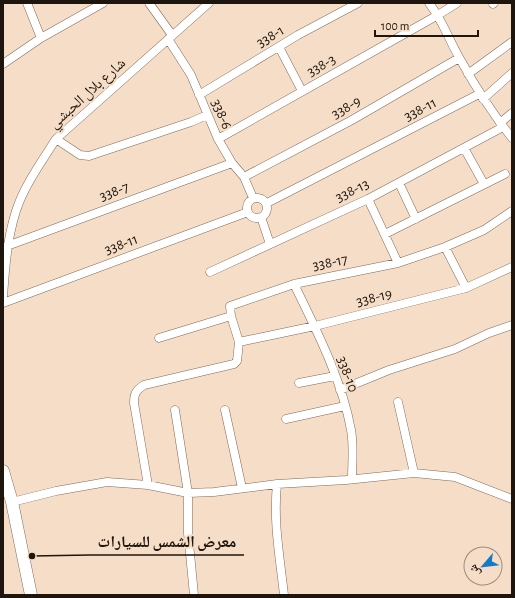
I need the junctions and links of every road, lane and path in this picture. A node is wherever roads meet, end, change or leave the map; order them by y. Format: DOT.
graph roads {
  1 [pos="27,3"];
  2 [pos="103,3"];
  3 [pos="209,3"];
  4 [pos="358,3"];
  5 [pos="429,3"];
  6 [pos="457,3"];
  7 [pos="151,4"];
  8 [pos="438,15"];
  9 [pos="170,37"];
  10 [pos="41,38"];
  11 [pos="512,42"];
  12 [pos="279,46"];
  13 [pos="459,58"];
  14 [pos="3,64"];
  15 [pos="512,73"];
  16 [pos="468,74"];
  17 [pos="302,91"];
  18 [pos="199,95"];
  19 [pos="481,96"];
  20 [pos="512,113"];
  21 [pos="207,115"];
  22 [pos="501,125"];
  23 [pos="56,138"];
  24 [pos="218,138"];
  25 [pos="512,138"];
  26 [pos="464,148"];
  27 [pos="232,163"];
  28 [pos="504,174"];
  29 [pos="244,177"];
  30 [pos="399,183"];
  31 [pos="484,184"];
  32 [pos="253,198"];
  33 [pos="368,199"];
  34 [pos="267,203"];
  35 [pos="512,211"];
  36 [pos="248,212"];
  37 [pos="261,217"];
  38 [pos="416,218"];
  39 [pos="385,234"];
  40 [pos="270,244"];
  41 [pos="7,246"];
  42 [pos="445,247"];
  43 [pos="398,263"];
  44 [pos="512,267"];
  45 [pos="210,272"];
  46 [pos="294,284"];
  47 [pos="466,288"];
  48 [pos="3,297"];
  49 [pos="3,303"];
  50 [pos="231,316"];
  51 [pos="512,325"];
  52 [pos="315,326"];
  53 [pos="158,338"];
  54 [pos="239,342"];
  55 [pos="335,376"];
  56 [pos="299,383"];
  57 [pos="340,390"];
  58 [pos="398,402"];
  59 [pos="345,406"];
  60 [pos="175,410"];
  61 [pos="225,410"];
  62 [pos="286,419"];
  63 [pos="3,471"];
  64 [pos="414,473"];
  65 [pos="352,479"];
  66 [pos="277,484"];
  67 [pos="148,485"];
  68 [pos="242,488"];
  69 [pos="188,493"];
  70 [pos="510,496"];
  71 [pos="8,500"];
  72 [pos="31,595"];
  73 [pos="194,595"];
  74 [pos="284,595"];
  1 -- 10 [label="street"];
  2 -- 10 [label="street"];
  3 -- 9 [label="street, شارع بلال الحبشي"];
  4 -- 12 [label="street, 338-1"];
  5 -- 8 [label="street"];
  6 -- 8 [label="street, 338-3"];
  7 -- 9 [label="street, 338-6"];
  8 -- 13 [label="street"];
  8 -- 17 [label="street, 338-3"];
  9 -- 18 [label="street, 338-6"];
  9 -- 23 [label="street, شارع بلال الحبشي"];
  10 -- 14 [label="street"];
  11 -- 16 [label="street"];
  12 -- 17 [label="street"];
  12 -- 18 [label="street, 338-1"];
  13 -- 16 [label="street"];
  13 -- 29 [label="street, 338-9"];
  15 -- 19 [label="street, 338-11"];
  16 -- 19 [label="street"];
  17 -- 24 [label="street, 338-3"];
  18 -- 21 [label="street, 338-6"];
  19 -- 22 [label="street"];
  19 -- 34 [label="street, 338-11"];
  20 -- 22 [label="street, 338-13"];
  21 -- 23 [label="street"];
  21 -- 24 [label="street, 338-6"];
  22 -- 25 [label="street"];
  22 -- 26 [label="street, 338-13"];
  23 -- 41 [label="street, شارع بلال الحبشي"];
  24 -- 27 [label="street, 338-6"];
  26 -- 30 [label="street, 338-13"];
  26 -- 31 [label="street"];
  27 -- 29 [label="street, 338-6"];
  27 -- 41 [label="street, 338-7"];
  28 -- 31 [label="street"];
  29 -- 32 [label="street, 338-6"];
  30 -- 33 [label="street, 338-13"];
  30 -- 38 [label="street"];
  31 -- 38 [label="street"];
  32 -- 34 [label="street"];
  32 -- 36 [label="street"];
  33 -- 39 [label="street"];
  33 -- 40 [label="street, 338-13"];
  34 -- 37 [label="street"];
  35 -- 42 [label="street, 338-17"];
  36 -- 37 [label="street"];
  36 -- 49 [label="street, 338-11"];
  37 -- 40 [label="street"];
  38 -- 39 [label="street"];
  39 -- 43 [label="street"];
  40 -- 45 [label="street, 338-13"];
  41 -- 48 [label="street, شارع بلال الحبشي"];
  42 -- 43 [label="street, 338-17"];
  42 -- 47 [label="street"];
  43 -- 46 [label="street, 338-17"];
  44 -- 47 [label="street, 338-19"];
  46 -- 50 [label="street, 338-17"];
  46 -- 52 [label="street, 338-10"];
  47 -- 52 [label="street, 338-19"];
  50 -- 53 [label="street"];
  50 -- 54 [label="street"];
  51 -- 57 [label="street"];
  52 -- 54 [label="street, 338-19"];
  52 -- 55 [label="street, 338-10"];
  54 -- 67 [label="street"];
  55 -- 56 [label="street"];
  55 -- 57 [label="street, 338-10"];
  57 -- 59 [label="street, 338-10"];
  58 -- 64 [label="street"];
  59 -- 62 [label="street"];
  59 -- 65 [label="street, 338-10"];
  60 -- 69 [label="street"];
  61 -- 68 [label="street"];
  63 -- 71 [label="street"];
  64 -- 65 [label="street"];
  64 -- 70 [label="street"];
  65 -- 66 [label="street"];
  66 -- 68 [label="street"];
  66 -- 74 [label="street"];
  67 -- 69 [label="street"];
  67 -- 71 [label="street"];
  68 -- 69 [label="street"];
  69 -- 73 [label="street"];
  71 -- 72 [label="street"];
}
